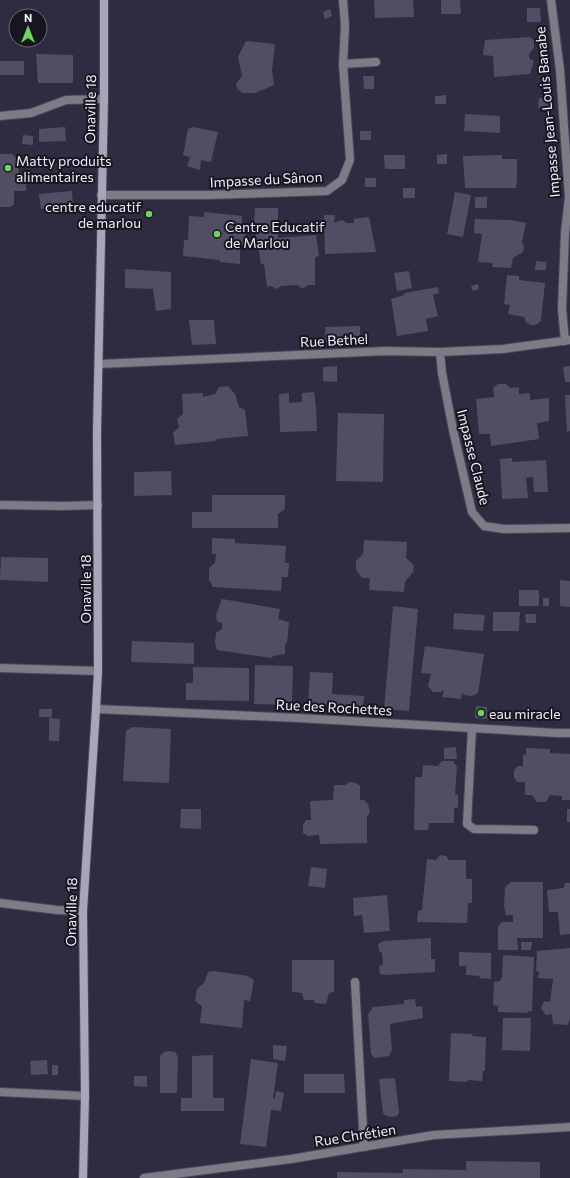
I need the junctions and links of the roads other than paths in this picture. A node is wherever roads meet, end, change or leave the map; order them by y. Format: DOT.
graph roads {
  1 [pos="104,0"];
  2 [pos="343,0"];
  3 [pos="551,0"];
  4 [pos="376,62"];
  5 [pos="343,64"];
  6 [pos="104,99"];
  7 [pos="0,116"];
  8 [pos="569,167"];
  9 [pos="101,195"];
  10 [pos="567,341"];
  11 [pos="440,352"];
  12 [pos="99,364"];
  13 [pos="0,505"];
  14 [pos="98,505"];
  15 [pos="570,528"];
  16 [pos="0,668"];
  17 [pos="98,671"];
  18 [pos="96,709"];
  19 [pos="472,728"];
  20 [pos="570,733"];
  21 [pos="534,830"];
  22 [pos="0,903"];
  23 [pos="83,911"];
  24 [pos="355,982"];
  25 [pos="0,1092"];
  26 [pos="85,1096"];
  27 [pos="570,1127"];
  28 [pos="364,1147"];
  29 [pos="83,1178"];
  30 [pos="144,1178"];
  1 -- 6 [label="street, Onaville 18"];
  2 -- 5 [label="street, Impasse du Sânon"];
  3 -- 8 [label="street, Impasse Jean-Louis Banabe"];
  4 -- 5 [label="street"];
  5 -- 9 [label="street, Impasse du Sânon"];
  6 -- 7 [label="street"];
  6 -- 9 [label="street, Onaville 18"];
  8 -- 10 [label="street, Impasse Jean-Louis Banabe"];
  9 -- 12 [label="street, Onaville 18"];
  10 -- 11 [label="street, Rue Bethel"];
  11 -- 12 [label="street, Rue Bethel"];
  11 -- 15 [label="street, Impasse Claude"];
  12 -- 14 [label="street, Onaville 18"];
  13 -- 14 [label="street"];
  14 -- 17 [label="street, Onaville 18"];
  16 -- 17 [label="street"];
  17 -- 18 [label="street, Onaville 18"];
  18 -- 19 [label="street, Rue des Rochettes"];
  18 -- 23 [label="street, Onaville 18"];
  19 -- 20 [label="street, Rue des Rochettes"];
  19 -- 21 [label="street"];
  22 -- 23 [label="street"];
  23 -- 26 [label="street, Onaville 18"];
  24 -- 28 [label="street"];
  25 -- 26 [label="street"];
  26 -- 29 [label="street, Onaville 18"];
  27 -- 28 [label="street, Rue Chrétien"];
  28 -- 30 [label="street, Rue Chrétien"];
}
